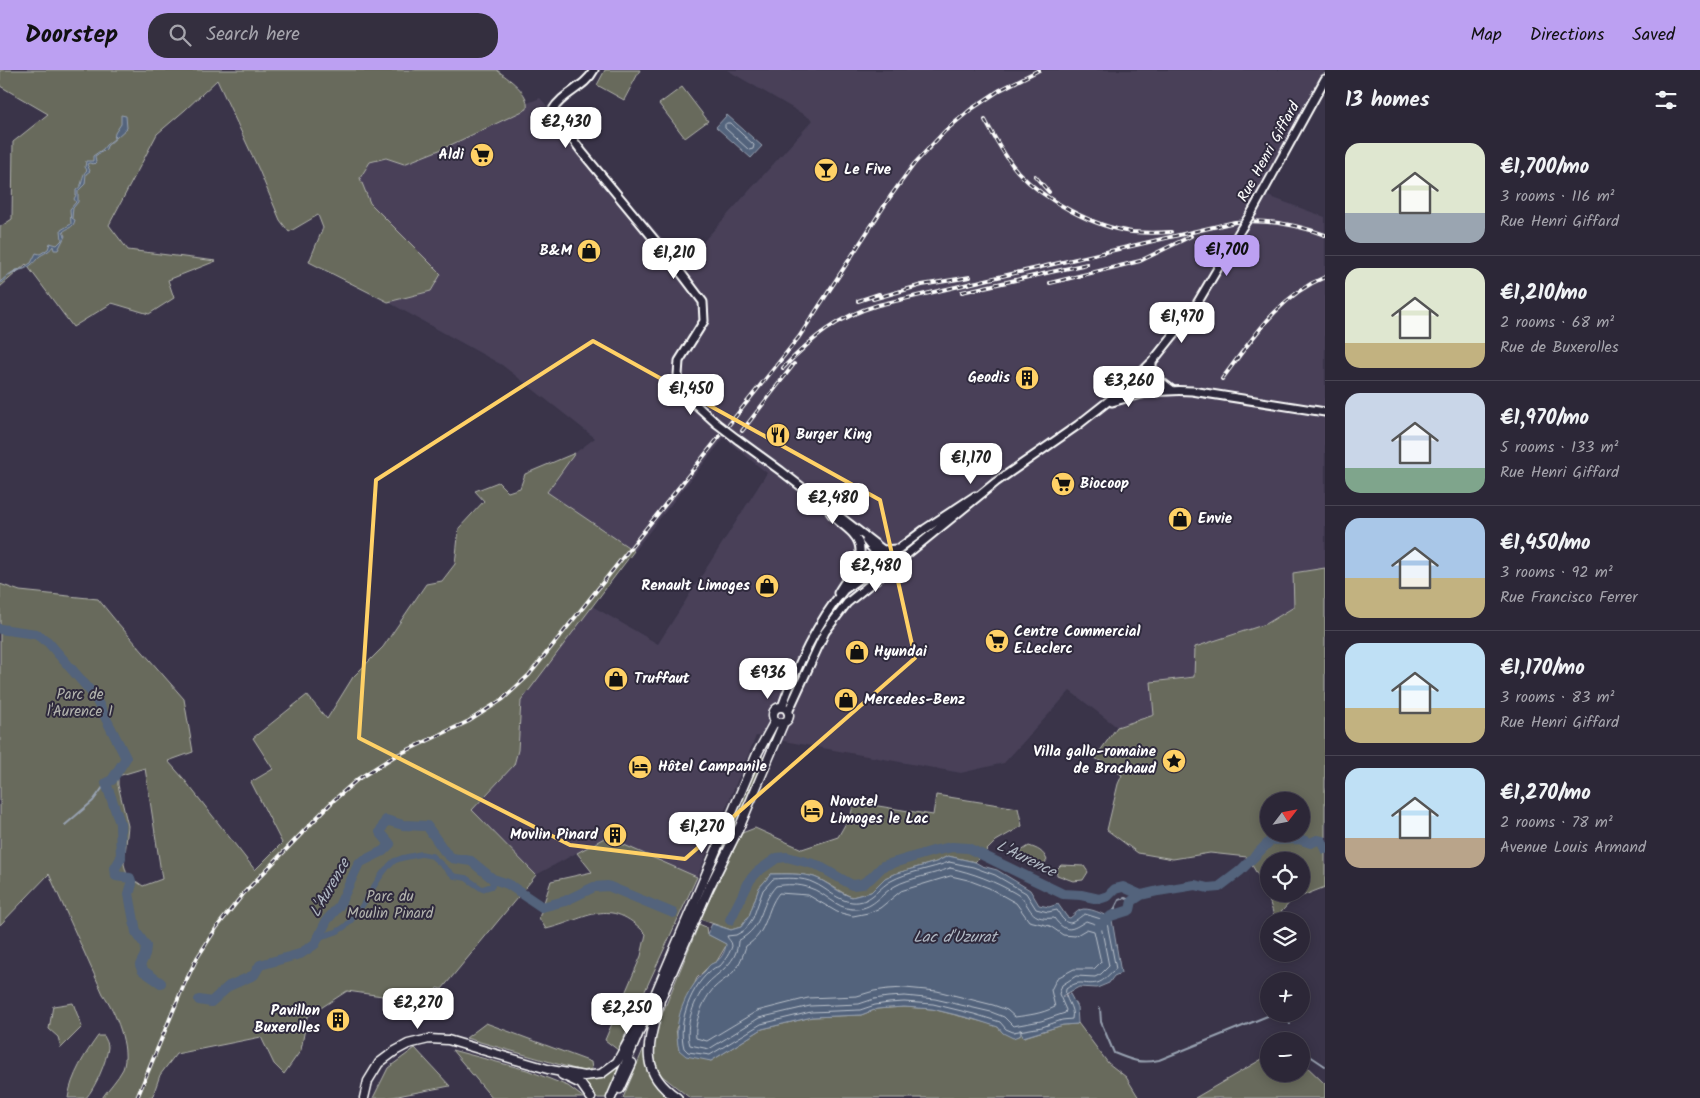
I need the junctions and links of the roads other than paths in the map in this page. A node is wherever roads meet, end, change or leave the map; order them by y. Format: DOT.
graph roads {
  1 [pos="594,70"];
  2 [pos="1325,79"];
  3 [pos="1151,364"];
  4 [pos="1152,375"];
  5 [pos="1172,390"];
  6 [pos="1146,392"];
  7 [pos="1105,405"];
  8 [pos="1325,412"];
  9 [pos="996,482"];
  10 [pos="820,500"];
  11 [pos="860,532"];
  12 [pos="905,543"];
  13 [pos="899,548"];
  14 [pos="883,560"];
  15 [pos="895,565"];
  16 [pos="834,601"];
  17 [pos="785,710"];
  18 [pos="779,722"];
  19 [pos="661,981"];
  20 [pos="659,1003"];
  21 [pos="551,1070"];
  22 [pos="364,1098"];
  23 [pos="592,1098"];
  24 [pos="611,1098"];
  25 [pos="616,1098"];
  26 [pos="677,1098"];
  1 -- 10 [label="street, bridge"];
  2 -- 3 [label="street, Rue Henri Giffard, bridge"];
  3 -- 4 [label="street"];
  3 -- 6 [label="street"];
  3 -- 7 [label="street, Rue Henri Giffard"];
  4 -- 5 [label="street"];
  4 -- 6 [label="street"];
  5 -- 6 [label="street"];
  5 -- 8 [label="street"];
  6 -- 7 [label="street"];
  7 -- 9 [label="street"];
  9 -- 12 [label="street"];
  9 -- 15 [label="street"];
  10 -- 11 [label="street"];
  10 -- 16 [label="street"];
  11 -- 13 [label="street"];
  11 -- 14 [label="street"];
  12 -- 13 [label="street"];
  12 -- 15 [label="street"];
  13 -- 14 [label="street"];
  14 -- 15 [label="street"];
  14 -- 16 [label="street"];
  15 -- 17 [label="street"];
  16 -- 17 [label="street"];
  17 -- 18 [label="main road"];
  17 -- 18 [label="main road"];
  18 -- 19 [label="main road"];
  18 -- 20 [label="main road"];
  19 -- 21 [label="main road"];
  19 -- 24 [label="main road"];
  20 -- 25 [label="main road"];
  20 -- 26 [label="main road"];
  21 -- 22 [label="main road"];
  21 -- 23 [label="main road"];
}
